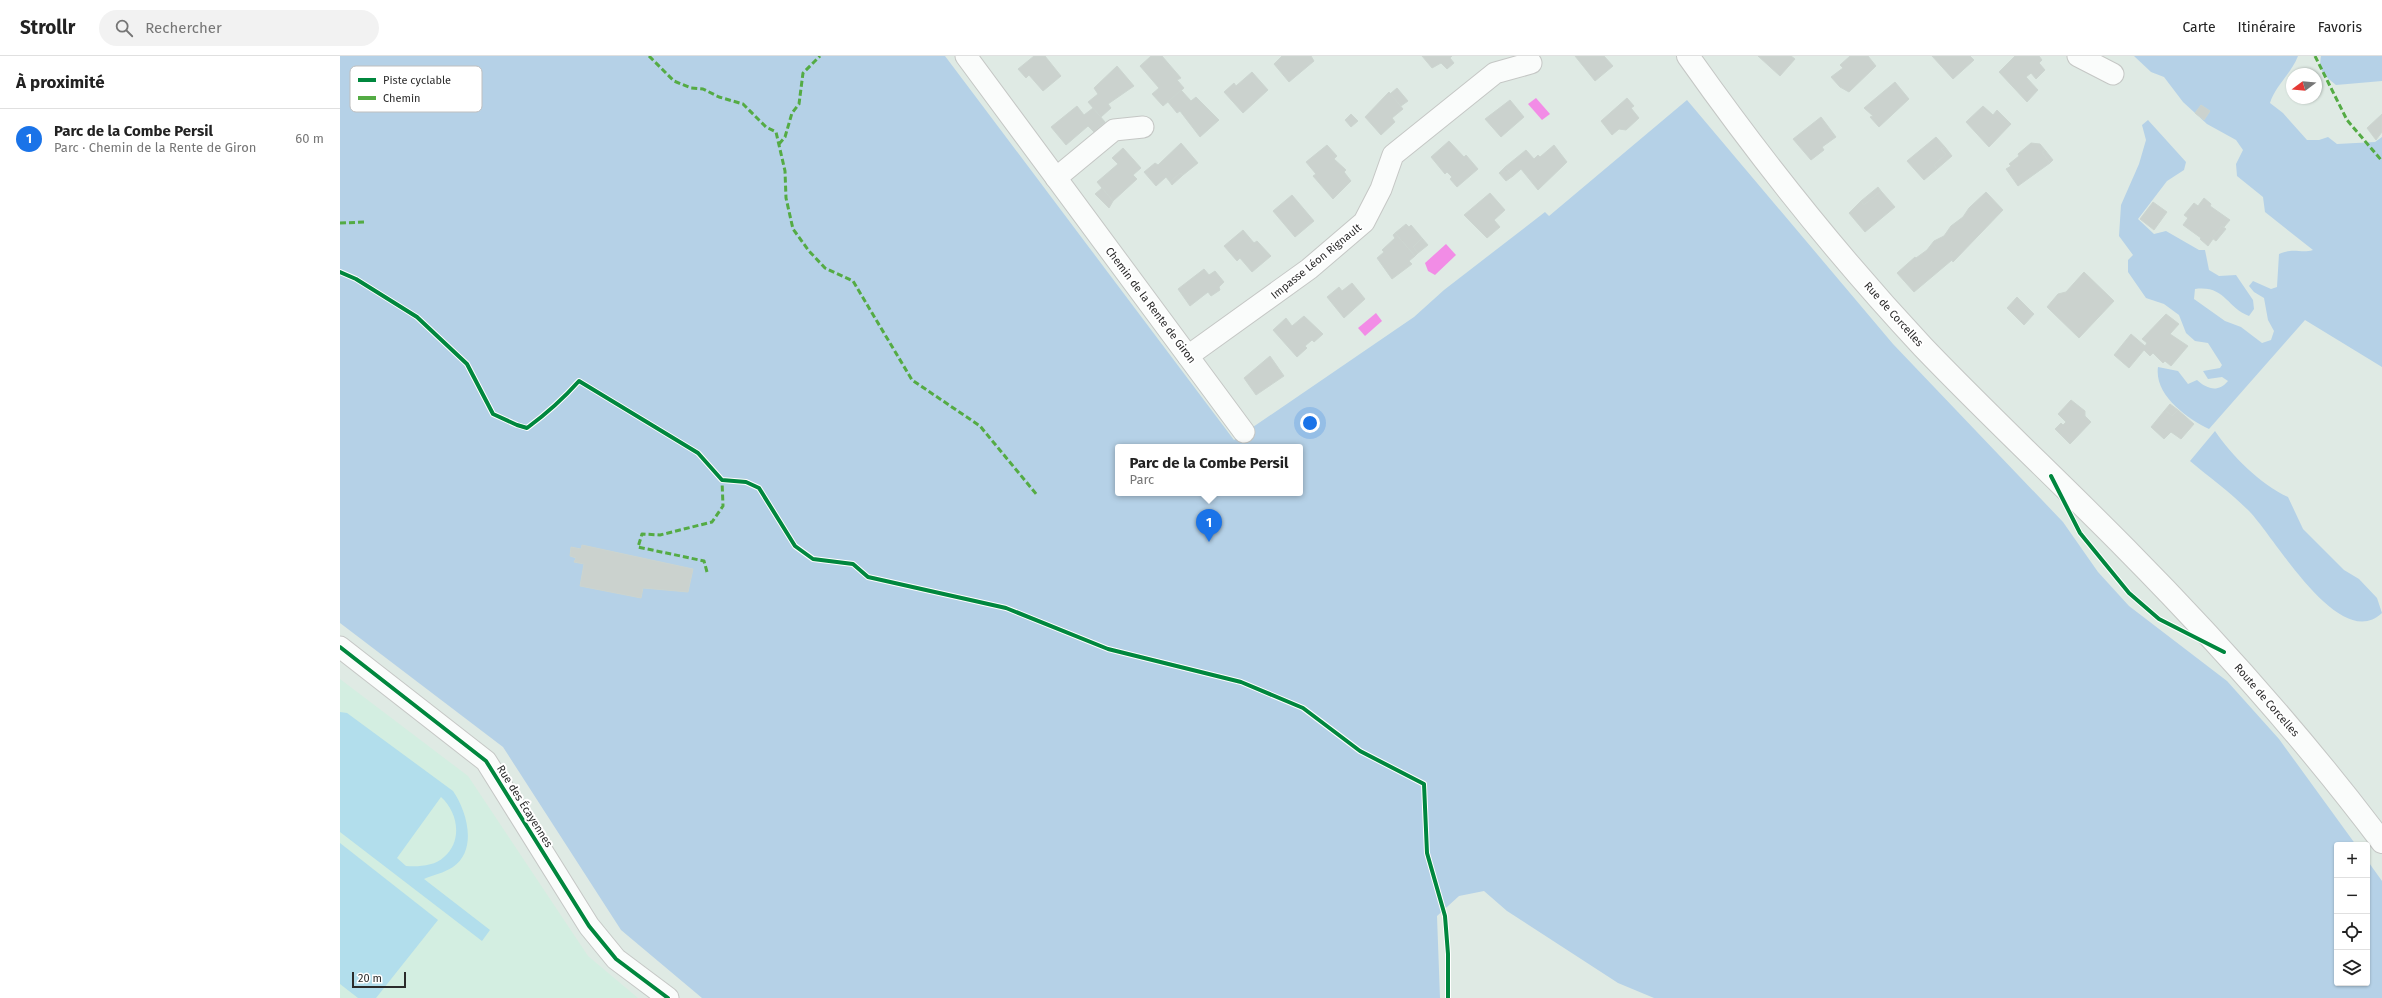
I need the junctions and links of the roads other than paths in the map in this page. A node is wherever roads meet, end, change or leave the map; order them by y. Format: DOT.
graph roads {
  1 [pos="966,56"];
  2 [pos="1688,56"];
  3 [pos="2078,56"];
  4 [pos="1531,63"];
  5 [pos="2113,74"];
  6 [pos="1143,127"];
  7 [pos="1056,178"];
  8 [pos="1188,356"];
  9 [pos="1244,432"];
  10 [pos="2126,549"];
  11 [pos="340,647"];
  12 [pos="2382,842"];
  13 [pos="668,998"];
  1 -- 7 [label="street, Chemin de la Rente de Giron"];
  2 -- 10 [label="main road, Rue de Corcelles"];
  3 -- 5 [label="street"];
  4 -- 8 [label="street, Impasse Léon Rignault"];
  6 -- 7 [label="street"];
  7 -- 8 [label="street, Chemin de la Rente de Giron"];
  8 -- 9 [label="street, Chemin de la Rente de Giron"];
  10 -- 12 [label="main road, Route de Corcelles"];
  11 -- 13 [label="street, Rue des Écayennes"];
}
